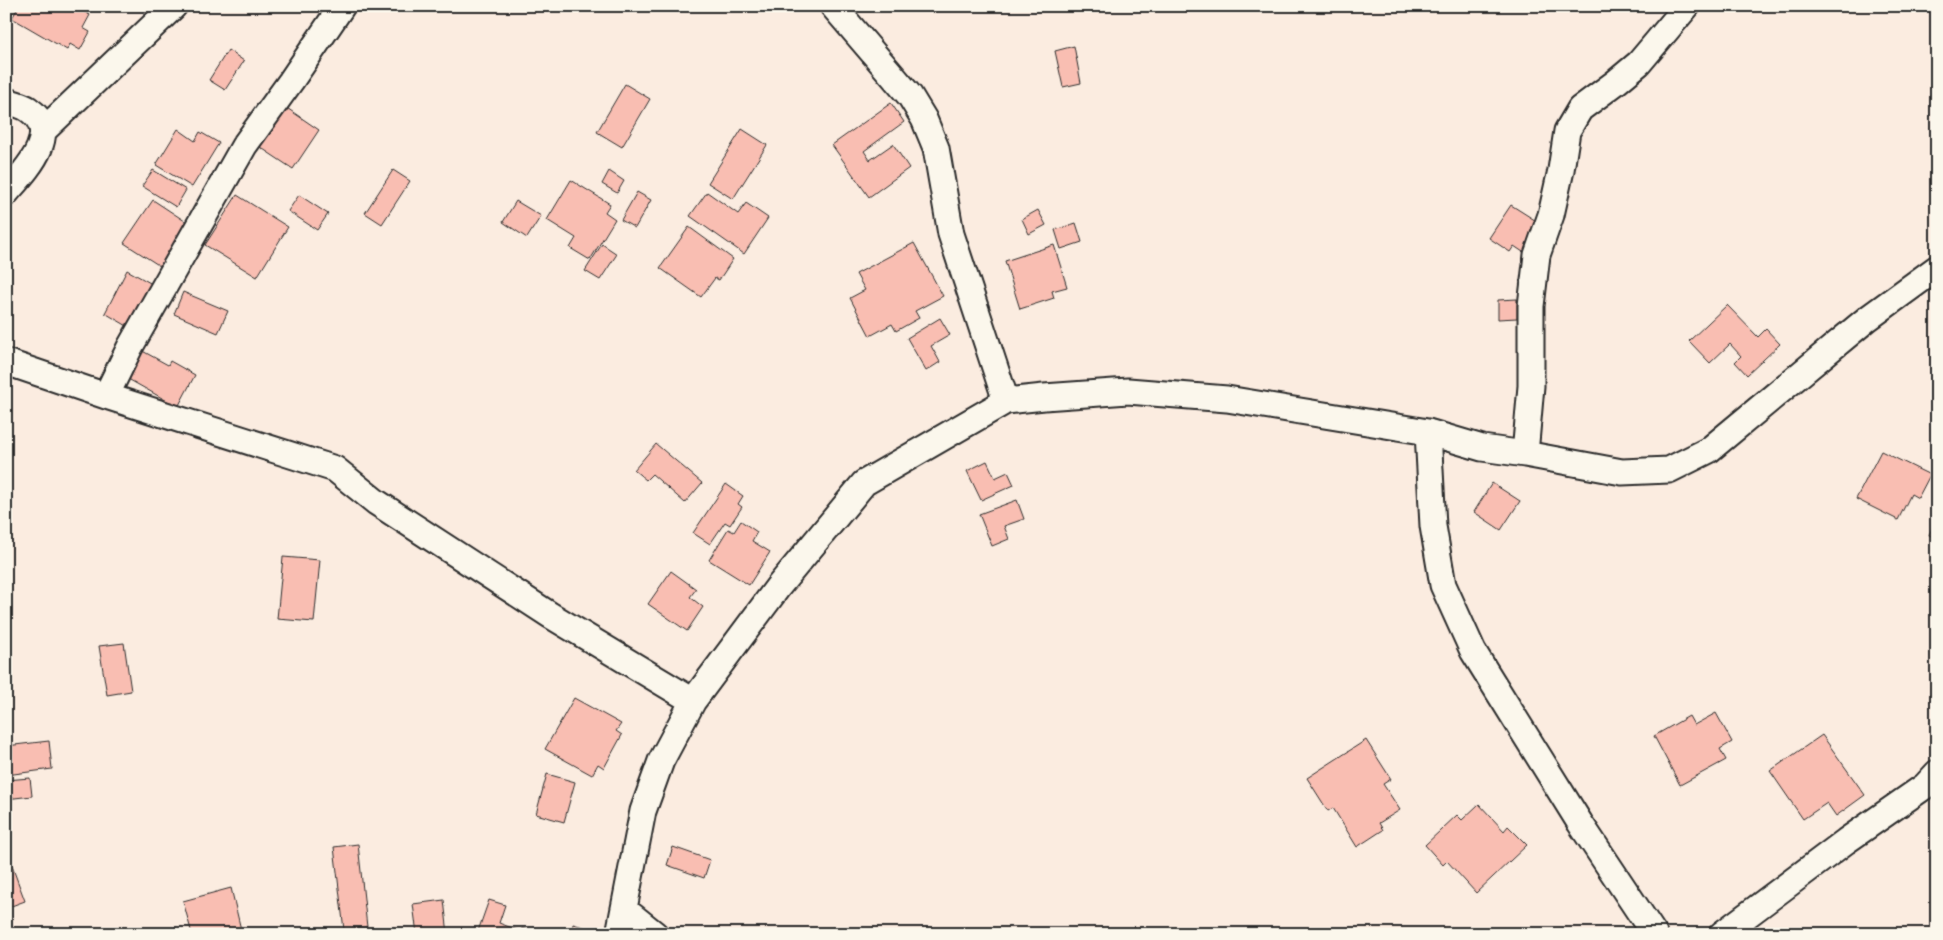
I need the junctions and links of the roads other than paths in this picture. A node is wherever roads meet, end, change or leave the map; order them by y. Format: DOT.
graph roads {
  1 [pos="174,6"];
  2 [pos="342,6"];
  3 [pos="833,6"];
  4 [pos="1687,6"];
  5 [pos="6,101"];
  6 [pos="43,131"];
  7 [pos="6,193"];
  8 [pos="1937,268"];
  9 [pos="6,362"];
  10 [pos="106,396"];
  11 [pos="1006,401"];
  12 [pos="1428,432"];
  13 [pos="1526,454"];
  14 [pos="693,701"];
  15 [pos="1937,773"];
  16 [pos="625,910"];
  17 [pos="619,934"];
  18 [pos="655,934"];
  19 [pos="1654,934"];
  20 [pos="1722,934"];
  1 -- 6 [label="street"];
  2 -- 10 [label="street"];
  3 -- 11 [label="street"];
  4 -- 13 [label="street"];
  5 -- 6 [label="street"];
  6 -- 7 [label="street"];
  8 -- 13 [label="street"];
  9 -- 10 [label="street"];
  10 -- 14 [label="street"];
  11 -- 12 [label="street"];
  11 -- 14 [label="street"];
  12 -- 13 [label="street"];
  12 -- 19 [label="street"];
  14 -- 16 [label="street"];
  15 -- 20 [label="street"];
  16 -- 17 [label="street"];
  16 -- 18 [label="street"];
}
